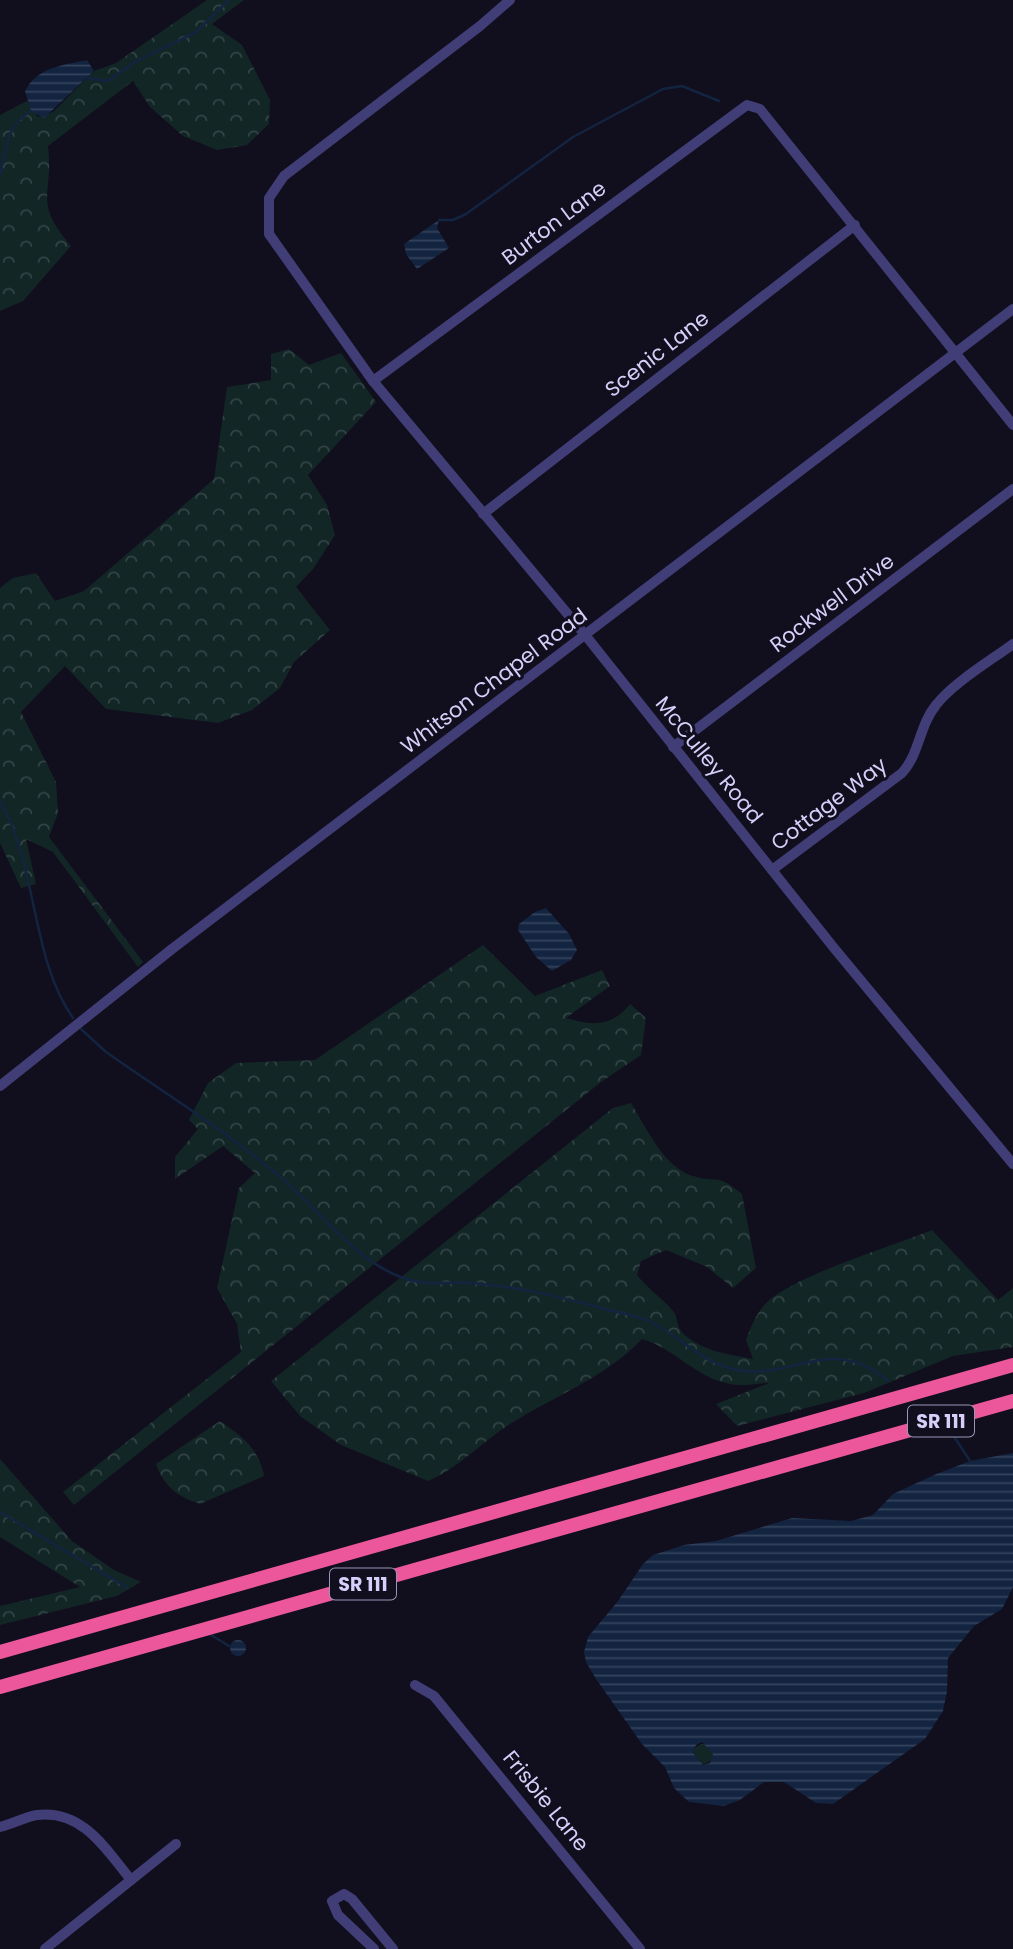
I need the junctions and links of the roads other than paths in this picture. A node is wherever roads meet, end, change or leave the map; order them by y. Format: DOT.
graph roads {
  1 [pos="510,0"];
  2 [pos="855,226"];
  3 [pos="1013,309"];
  4 [pos="957,352"];
  5 [pos="373,381"];
  6 [pos="1013,425"];
  7 [pos="1013,489"];
  8 [pos="482,514"];
  9 [pos="586,636"];
  10 [pos="1013,644"];
  11 [pos="673,747"];
  12 [pos="772,870"];
  13 [pos="0,1086"];
  14 [pos="1013,1164"];
  15 [pos="1013,1365"];
  16 [pos="1013,1401"];
  17 [pos="0,1652"];
  18 [pos="415,1685"];
  19 [pos="0,1687"];
  20 [pos="0,1827"];
  21 [pos="176,1844"];
  22 [pos="131,1880"];
  23 [pos="45,1949"];
  24 [pos="374,1949"];
  25 [pos="393,1949"];
  26 [pos="640,1949"];
  1 -- 5 [label="street, McCulley Road"];
  2 -- 4 [label="street"];
  2 -- 5 [label="street, Burton Lane"];
  2 -- 8 [label="street, Scenic Lane"];
  3 -- 4 [label="street, Whitson Chapel Road"];
  4 -- 6 [label="street"];
  4 -- 9 [label="street, Whitson Chapel Road"];
  5 -- 8 [label="street, McCulley Road"];
  7 -- 11 [label="street, Rockwell Drive"];
  8 -- 9 [label="street, McCulley Road"];
  9 -- 11 [label="street, McCulley Road"];
  9 -- 13 [label="street, Whitson Chapel Road"];
  10 -- 12 [label="street, Cottage Way"];
  11 -- 12 [label="street, McCulley Road"];
  12 -- 14 [label="street, McCulley Road"];
  15 -- 17 [label="highway, SR 111"];
  16 -- 19 [label="highway, SR 111"];
  18 -- 26 [label="street, Frisbie Lane"];
  20 -- 22 [label="street"];
  21 -- 22 [label="street"];
  22 -- 23 [label="street"];
  24 -- 25 [label="street"];
}
